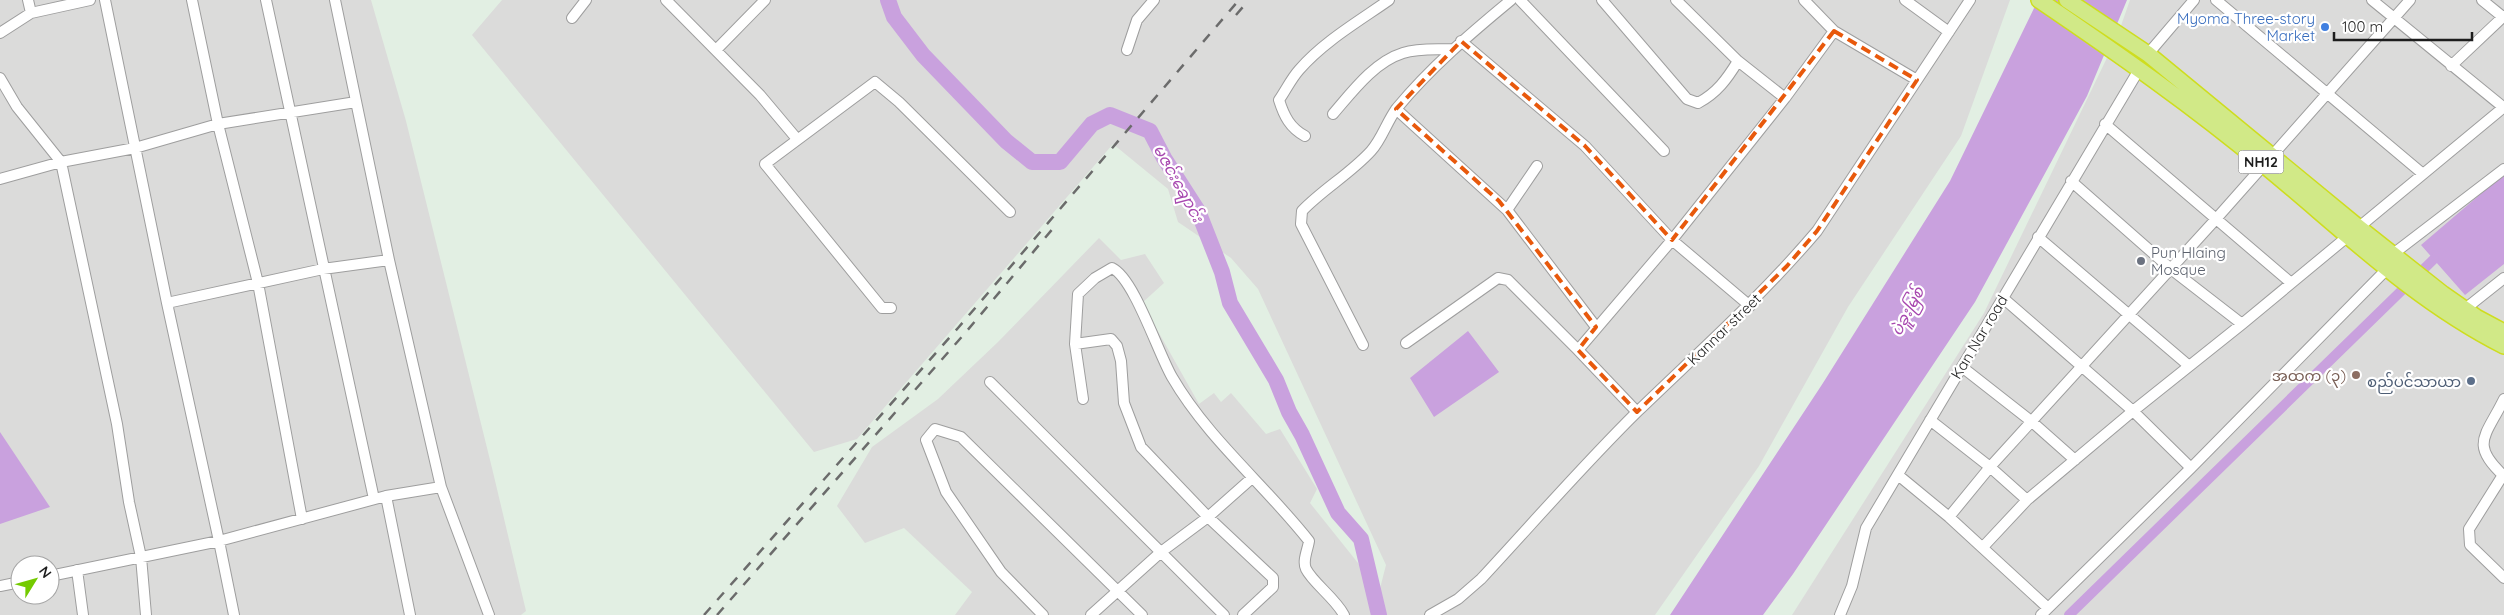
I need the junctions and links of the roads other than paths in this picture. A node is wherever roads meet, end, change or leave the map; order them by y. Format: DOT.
graph roads {
  1 [pos="28,0"];
  2 [pos="90,0"];
  3 [pos="105,0"];
  4 [pos="192,0"];
  5 [pos="266,0"];
  6 [pos="335,0"];
  7 [pos="586,0"];
  8 [pos="765,0"];
  9 [pos="1154,0"];
  10 [pos="1389,0"];
  11 [pos="1510,0"];
  12 [pos="1520,0"];
  13 [pos="1602,0"];
  14 [pos="1676,0"];
  15 [pos="1804,0"];
  16 [pos="1905,0"];
  17 [pos="1970,0"];
  18 [pos="2039,0"];
  19 [pos="2067,0"];
  20 [pos="2194,0"];
  21 [pos="2216,0"];
  22 [pos="2372,0"];
  23 [pos="2410,0"];
  24 [pos="2482,0"];
  25 [pos="671,2"];
  26 [pos="30,13"];
  27 [pos="2504,17"];
  28 [pos="572,18"];
  29 [pos="2394,19"];
  30 [pos="1834,30"];
  31 [pos="1949,32"];
  32 [pos="0,34"];
  33 [pos="1461,41"];
  34 [pos="1453,49"];
  35 [pos="716,50"];
  36 [pos="1126,50"];
  37 [pos="2144,52"];
  38 [pos="1738,61"];
  39 [pos="2135,65"];
  40 [pos="2451,66"];
  41 [pos="0,78"];
  42 [pos="1917,80"];
  43 [pos="2327,94"];
  44 [pos="1785,98"];
  45 [pos="356,102"];
  46 [pos="2504,107"];
  47 [pos="1396,109"];
  48 [pos="290,112"];
  49 [pos="1333,114"];
  50 [pos="218,124"];
  51 [pos="2105,124"];
  52 [pos="1305,136"];
  53 [pos="797,139"];
  54 [pos="135,148"];
  55 [pos="1664,151"];
  56 [pos="2268,161"];
  57 [pos="61,162"];
  58 [pos="1537,166"];
  59 [pos="2504,169"];
  60 [pos="2423,174"];
  61 [pos="0,179"];
  62 [pos="2071,181"];
  63 [pos="1507,210"];
  64 [pos="1010,212"];
  65 [pos="2216,219"];
  66 [pos="2352,231"];
  67 [pos="2038,237"];
  68 [pos="1672,240"];
  69 [pos="2395,256"];
  70 [pos="389,260"];
  71 [pos="2171,268"];
  72 [pos="323,269"];
  73 [pos="2387,269"];
  74 [pos="2504,278"];
  75 [pos="2290,282"];
  76 [pos="258,284"];
  77 [pos="2003,298"];
  78 [pos="167,304"];
  79 [pos="1750,306"];
  80 [pos="890,308"];
  81 [pos="2465,309"];
  82 [pos="2130,314"];
  83 [pos="2242,324"];
  84 [pos="1596,327"];
  85 [pos="2504,332"];
  86 [pos="1406,343"];
  87 [pos="1075,344"];
  88 [pos="1363,345"];
  89 [pos="2504,346"];
  90 [pos="1578,350"];
  91 [pos="2188,365"];
  92 [pos="1962,366"];
  93 [pos="2081,366"];
  94 [pos="990,382"];
  95 [pos="1083,398"];
  96 [pos="2504,399"];
  97 [pos="2133,411"];
  98 [pos="1637,412"];
  99 [pos="1930,420"];
  100 [pos="2031,422"];
  101 [pos="2075,460"];
  102 [pos="1990,467"];
  103 [pos="2191,468"];
  104 [pos="1898,475"];
  105 [pos="2503,476"];
  106 [pos="1252,478"];
  107 [pos="441,488"];
  108 [pos="386,496"];
  109 [pos="374,499"];
  110 [pos="2027,500"];
  111 [pos="1208,517"];
  112 [pos="1949,517"];
  113 [pos="302,519"];
  114 [pos="219,541"];
  115 [pos="1983,547"];
  116 [pos="1162,552"];
  117 [pos="141,557"];
  118 [pos="77,570"];
  119 [pos="60,574"];
  120 [pos="2504,578"];
  121 [pos="1119,591"];
  122 [pos="2044,611"];
  123 [pos="83,615"];
  124 [pos="146,615"];
  125 [pos="234,615"];
  126 [pos="410,615"];
  127 [pos="489,615"];
  128 [pos="1043,615"];
  129 [pos="1091,615"];
  130 [pos="1142,615"];
  131 [pos="1224,615"];
  132 [pos="1243,615"];
  133 [pos="1344,615"];
  134 [pos="1430,615"];
  135 [pos="1840,615"];
  1 -- 26 [label="street"];
  2 -- 26 [label="street"];
  3 -- 54 [label="street"];
  4 -- 50 [label="street"];
  5 -- 48 [label="street"];
  6 -- 45 [label="street"];
  7 -- 28 [label="street"];
  8 -- 35 [label="street"];
  9 -- 36 [label="street"];
  10 -- 52 [label="street"];
  11 -- 33 [label="street"];
  12 -- 55 [label="street"];
  13 -- 38 [label="street"];
  14 -- 38 [label="street"];
  15 -- 30 [label="street"];
  16 -- 31 [label="street"];
  17 -- 31 [label="street, Kannar street"];
  18 -- 39 [label="highway, NH12"];
  19 -- 37 [label="highway, NH12"];
  20 -- 37 [label="street"];
  21 -- 43 [label="street"];
  22 -- 29 [label="street"];
  23 -- 29 [label="street"];
  24 -- 27 [label="street"];
  25 -- 35 [label="street"];
  26 -- 32 [label="street"];
  27 -- 40 [label="street"];
  29 -- 40 [label="street"];
  29 -- 43 [label="street"];
  30 -- 42 [label="street"];
  30 -- 44 [label="street"];
  31 -- 42 [label="street, Kannar street"];
  33 -- 34 [label="street"];
  33 -- 68 [label="street"];
  34 -- 47 [label="street"];
  34 -- 49 [label="street"];
  35 -- 53 [label="street"];
  37 -- 56 [label="highway, NH12"];
  38 -- 44 [label="street"];
  39 -- 51 [label="street, Kan Nar road"];
  39 -- 56 [label="highway, NH12"];
  40 -- 46 [label="street"];
  41 -- 57 [label="street"];
  42 -- 79 [label="street, Kannar street"];
  43 -- 56 [label="street"];
  43 -- 60 [label="street"];
  44 -- 68 [label="street"];
  45 -- 48 [label="street"];
  45 -- 70 [label="street"];
  46 -- 60 [label="street"];
  47 -- 63 [label="street"];
  47 -- 88 [label="street"];
  48 -- 50 [label="street"];
  48 -- 72 [label="street"];
  50 -- 54 [label="street"];
  50 -- 76 [label="street"];
  51 -- 62 [label="street, Kan Nar road"];
  51 -- 65 [label="street"];
  53 -- 64 [label="street"];
  53 -- 80 [label="street"];
  54 -- 57 [label="street"];
  54 -- 78 [label="street"];
  56 -- 65 [label="street"];
  56 -- 66 [label="highway, NH12"];
  57 -- 61 [label="street"];
  57 -- 117 [label="street"];
  58 -- 63 [label="street"];
  59 -- 69 [label="street"];
  60 -- 66 [label="street"];
  62 -- 67 [label="street, Kan Nar road"];
  62 -- 71 [label="street"];
  63 -- 84 [label="street"];
  65 -- 71 [label="street"];
  65 -- 75 [label="street"];
  66 -- 69 [label="highway, NH12"];
  66 -- 73 [label="highway, NH12"];
  66 -- 75 [label="street"];
  67 -- 77 [label="street, Kan Nar road"];
  67 -- 82 [label="street"];
  68 -- 79 [label="street"];
  68 -- 84 [label="street"];
  69 -- 81 [label="highway, NH12"];
  70 -- 72 [label="street"];
  70 -- 107 [label="street"];
  71 -- 82 [label="street"];
  71 -- 83 [label="street"];
  72 -- 76 [label="street"];
  72 -- 109 [label="street"];
  73 -- 89 [label="highway, NH12"];
  73 -- 103 [label="street"];
  74 -- 81 [label="street"];
  75 -- 83 [label="street"];
  76 -- 78 [label="street"];
  76 -- 113 [label="street"];
  77 -- 92 [label="street, Kan Nar road"];
  77 -- 93 [label="street"];
  78 -- 114 [label="street"];
  79 -- 98 [label="street, Kannar street"];
  81 -- 85 [label="highway, NH12"];
  82 -- 91 [label="street"];
  82 -- 93 [label="street"];
  83 -- 91 [label="street"];
  84 -- 90 [label="street"];
  86 -- 90 [label="street"];
  87 -- 95 [label="street"];
  87 -- 106 [label="street"];
  87 -- 111 [label="street"];
  90 -- 98 [label="street"];
  91 -- 97 [label="street"];
  92 -- 99 [label="street, Kan Nar road"];
  92 -- 100 [label="street"];
  93 -- 97 [label="street"];
  93 -- 100 [label="street"];
  94 -- 116 [label="street"];
  96 -- 105 [label="street"];
  97 -- 101 [label="street"];
  97 -- 103 [label="street"];
  98 -- 134 [label="street, Kannar street"];
  99 -- 102 [label="street"];
  99 -- 104 [label="street, Kan Nar road"];
  100 -- 101 [label="street"];
  100 -- 102 [label="street"];
  101 -- 110 [label="street"];
  102 -- 110 [label="street"];
  102 -- 112 [label="street"];
  103 -- 122 [label="street"];
  104 -- 112 [label="street"];
  104 -- 135 [label="street, Kan Nar road"];
  105 -- 120 [label="street"];
  106 -- 111 [label="street"];
  106 -- 133 [label="street"];
  107 -- 108 [label="street"];
  107 -- 127 [label="street"];
  108 -- 109 [label="street"];
  108 -- 126 [label="street"];
  109 -- 113 [label="street"];
  110 -- 115 [label="street"];
  111 -- 116 [label="street"];
  111 -- 132 [label="street"];
  112 -- 115 [label="street"];
  113 -- 114 [label="street"];
  114 -- 117 [label="street"];
  114 -- 125 [label="street"];
  115 -- 122 [label="street"];
  116 -- 121 [label="street"];
  116 -- 131 [label="street"];
  117 -- 118 [label="street"];
  117 -- 124 [label="street"];
  118 -- 119 [label="street"];
  118 -- 123 [label="street"];
  121 -- 128 [label="street"];
  121 -- 129 [label="street"];
  121 -- 130 [label="street"];
}
